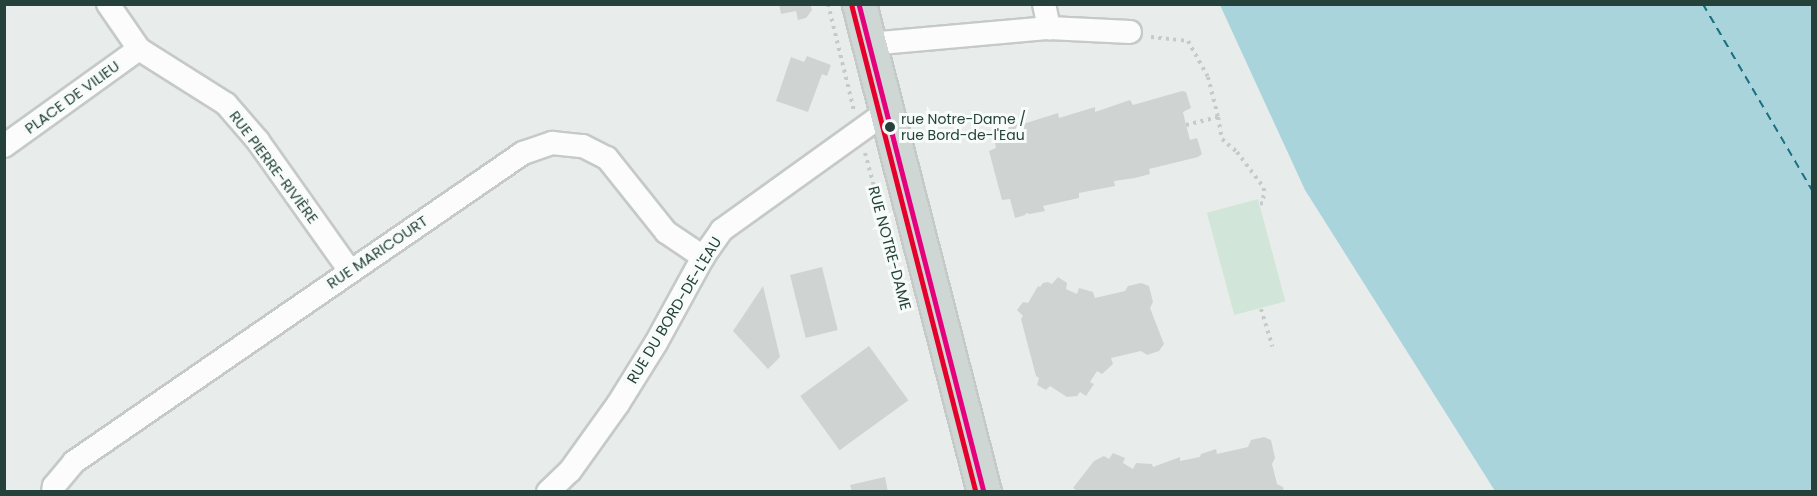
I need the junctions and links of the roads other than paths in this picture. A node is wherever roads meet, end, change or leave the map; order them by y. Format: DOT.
graph roads {
  1 [pos="108,4"];
  2 [pos="859,4"];
  3 [pos="1044,4"];
  4 [pos="1049,28"];
  5 [pos="1130,32"];
  6 [pos="869,44"];
  7 [pos="140,49"];
  8 [pos="886,112"];
  9 [pos="4,146"];
  10 [pos="703,257"];
  11 [pos="350,271"];
  12 [pos="53,492"];
  13 [pos="548,492"];
  14 [pos="984,492"];
  1 -- 7 [label="street, RUE PIERRE-RIVIÈRE"];
  2 -- 6 [label="main road, RUE NOTRE-DAME"];
  3 -- 4 [label="street"];
  4 -- 5 [label="street"];
  4 -- 6 [label="street"];
  6 -- 8 [label="main road, RUE NOTRE-DAME"];
  7 -- 9 [label="street, PLACE DE VILIEU"];
  7 -- 11 [label="street, RUE PIERRE-RIVIÈRE"];
  8 -- 10 [label="street, RUE DU BORD-DE-L'EAU"];
  8 -- 14 [label="main road, RUE NOTRE-DAME"];
  10 -- 11 [label="street, RUE MARICOURT"];
  10 -- 13 [label="street, RUE DU BORD-DE-L'EAU"];
  11 -- 12 [label="street, RUE MARICOURT"];
}
